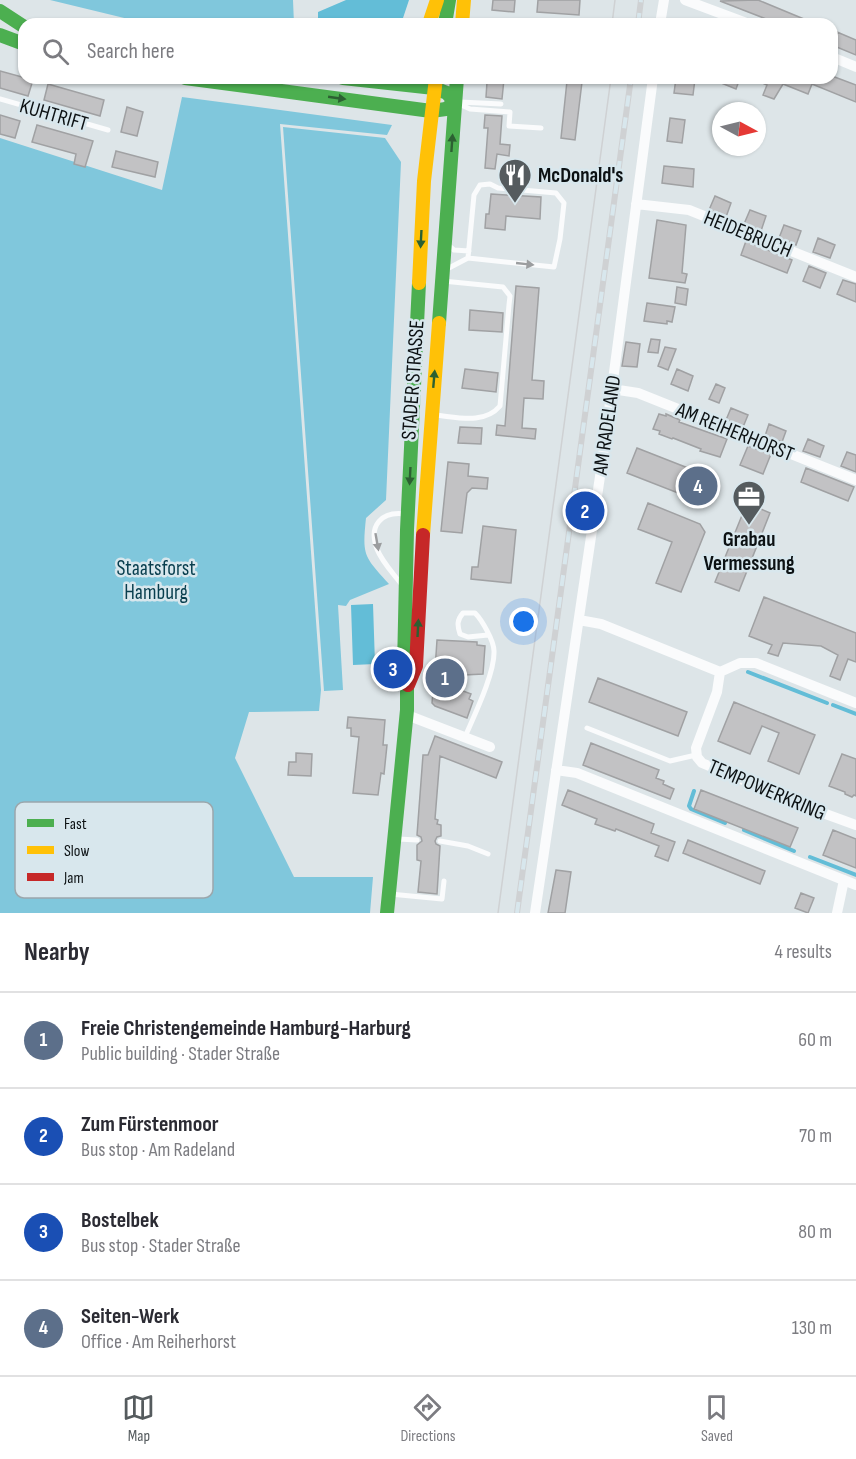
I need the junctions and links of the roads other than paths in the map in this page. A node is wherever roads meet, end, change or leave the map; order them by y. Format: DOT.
graph roads {
  1 [pos="437,0"];
  2 [pos="449,0"];
  3 [pos="464,0"];
  4 [pos="664,0"];
  5 [pos="685,0"];
  6 [pos="0,11"];
  7 [pos="0,17"];
  8 [pos="431,18"];
  9 [pos="446,18"];
  10 [pos="462,18"];
  11 [pos="661,18"];
  12 [pos="733,18"];
  13 [pos="18,22"];
  14 [pos="18,24"];
  15 [pos="0,35"];
  16 [pos="18,42"];
  17 [pos="838,60"];
  18 [pos="856,67"];
  19 [pos="230,84"];
  20 [pos="435,84"];
  21 [pos="436,84"];
  22 [pos="456,84"];
  23 [pos="652,84"];
  24 [pos="0,99"];
  25 [pos="455,102"];
  26 [pos="501,104"];
  27 [pos="431,111"];
  28 [pos="541,128"];
  29 [pos="108,130"];
  30 [pos="636,204"];
  31 [pos="445,241"];
  32 [pos="468,255"];
  33 [pos="442,277"];
  34 [pos="856,277"];
  35 [pos="612,389"];
  36 [pos="431,414"];
  37 [pos="856,480"];
  38 [pos="408,514"];
  39 [pos="424,516"];
  40 [pos="404,588"];
  41 [pos="579,620"];
  42 [pos="488,635"];
  43 [pos="720,672"];
  44 [pos="408,685"];
  45 [pos="856,703"];
  46 [pos="407,715"];
  47 [pos="587,728"];
  48 [pos="465,737"];
  49 [pos="490,747"];
  50 [pos="696,755"];
  51 [pos="556,770"];
  52 [pos="856,825"];
  53 [pos="396,839"];
  54 [pos="417,840"];
  55 [pos="440,841"];
  56 [pos="488,854"];
  57 [pos="844,880"];
  58 [pos="444,881"];
  59 [pos="856,885"];
  60 [pos="388,894"];
  61 [pos="387,913"];
  62 [pos="535,913"];
  63 [pos="837,913"];
  1 -- 8 [label="main road"];
  2 -- 9 [label="main road"];
  3 -- 10 [label="main road"];
  4 -- 11 [label="street"];
  5 -- 12 [label="street"];
  6 -- 13 [label="main road"];
  7 -- 14 [label="main road"];
  15 -- 16 [label="main road"];
  17 -- 18 [label="street"];
  19 -- 27 [label="main road, one-way"];
  20 -- 27 [label="main road, STADER STRASSE"];
  21 -- 25 [label="main road"];
  22 -- 25 [label="main road, STADER STRASSE"];
  23 -- 30 [label="street, AM RADELAND"];
  24 -- 29 [label="lane, KUHTRIFT"];
  25 -- 26 [label="lane"];
  25 -- 27 [label="main road"];
  25 -- 28 [label="lane"];
  31 -- 25 [label="main road, STADER STRASSE, one-way"];
  27 -- 38 [label="main road, STADER STRASSE, one-way"];
  30 -- 34 [label="street, HEIDEBRUCH"];
  30 -- 35 [label="street, AM RADELAND"];
  31 -- 32 [label="lane"];
  31 -- 33 [label="main road, STADER STRASSE"];
  32 -- 32 [label="lane, one-way"];
  32 -- 33 [label="lane"];
  36 -- 33 [label="main road, STADER STRASSE, one-way"];
  33 -- 36 [label="lane"];
  35 -- 37 [label="street, AM REIHERHORST"];
  35 -- 41 [label="street, AM RADELAND"];
  36 -- 39 [label="main road, STADER STRASSE"];
  38 -- 39 [label="lane"];
  38 -- 40 [label="main road, STADER STRASSE"];
  38 -- 40 [label="lane, one-way"];
  44 -- 39 [label="main road, STADER STRASSE, one-way"];
  40 -- 44 [label="main road, STADER STRASSE"];
  41 -- 43 [label="street"];
  41 -- 51 [label="street, AM RADELAND"];
  42 -- 42 [label="lane"];
  42 -- 48 [label="lane"];
  43 -- 45 [label="street"];
  43 -- 50 [label="street, TEMPOWERKRING"];
  44 -- 46 [label="main road, STADER STRASSE"];
  46 -- 48 [label="street"];
  46 -- 53 [label="main road, STADER STRASSE"];
  47 -- 50 [label="lane"];
  48 -- 49 [label="street"];
  50 -- 52 [label="street, TEMPOWERKRING"];
  51 -- 57 [label="street"];
  51 -- 62 [label="street, AM RADELAND"];
  53 -- 54 [label="lane"];
  53 -- 60 [label="main road, STADER STRASSE"];
  55 -- 56 [label="lane"];
  57 -- 59 [label="street"];
  57 -- 63 [label="street"];
  58 -- 60 [label="lane"];
  60 -- 61 [label="main road, STADER STRASSE"];
}
